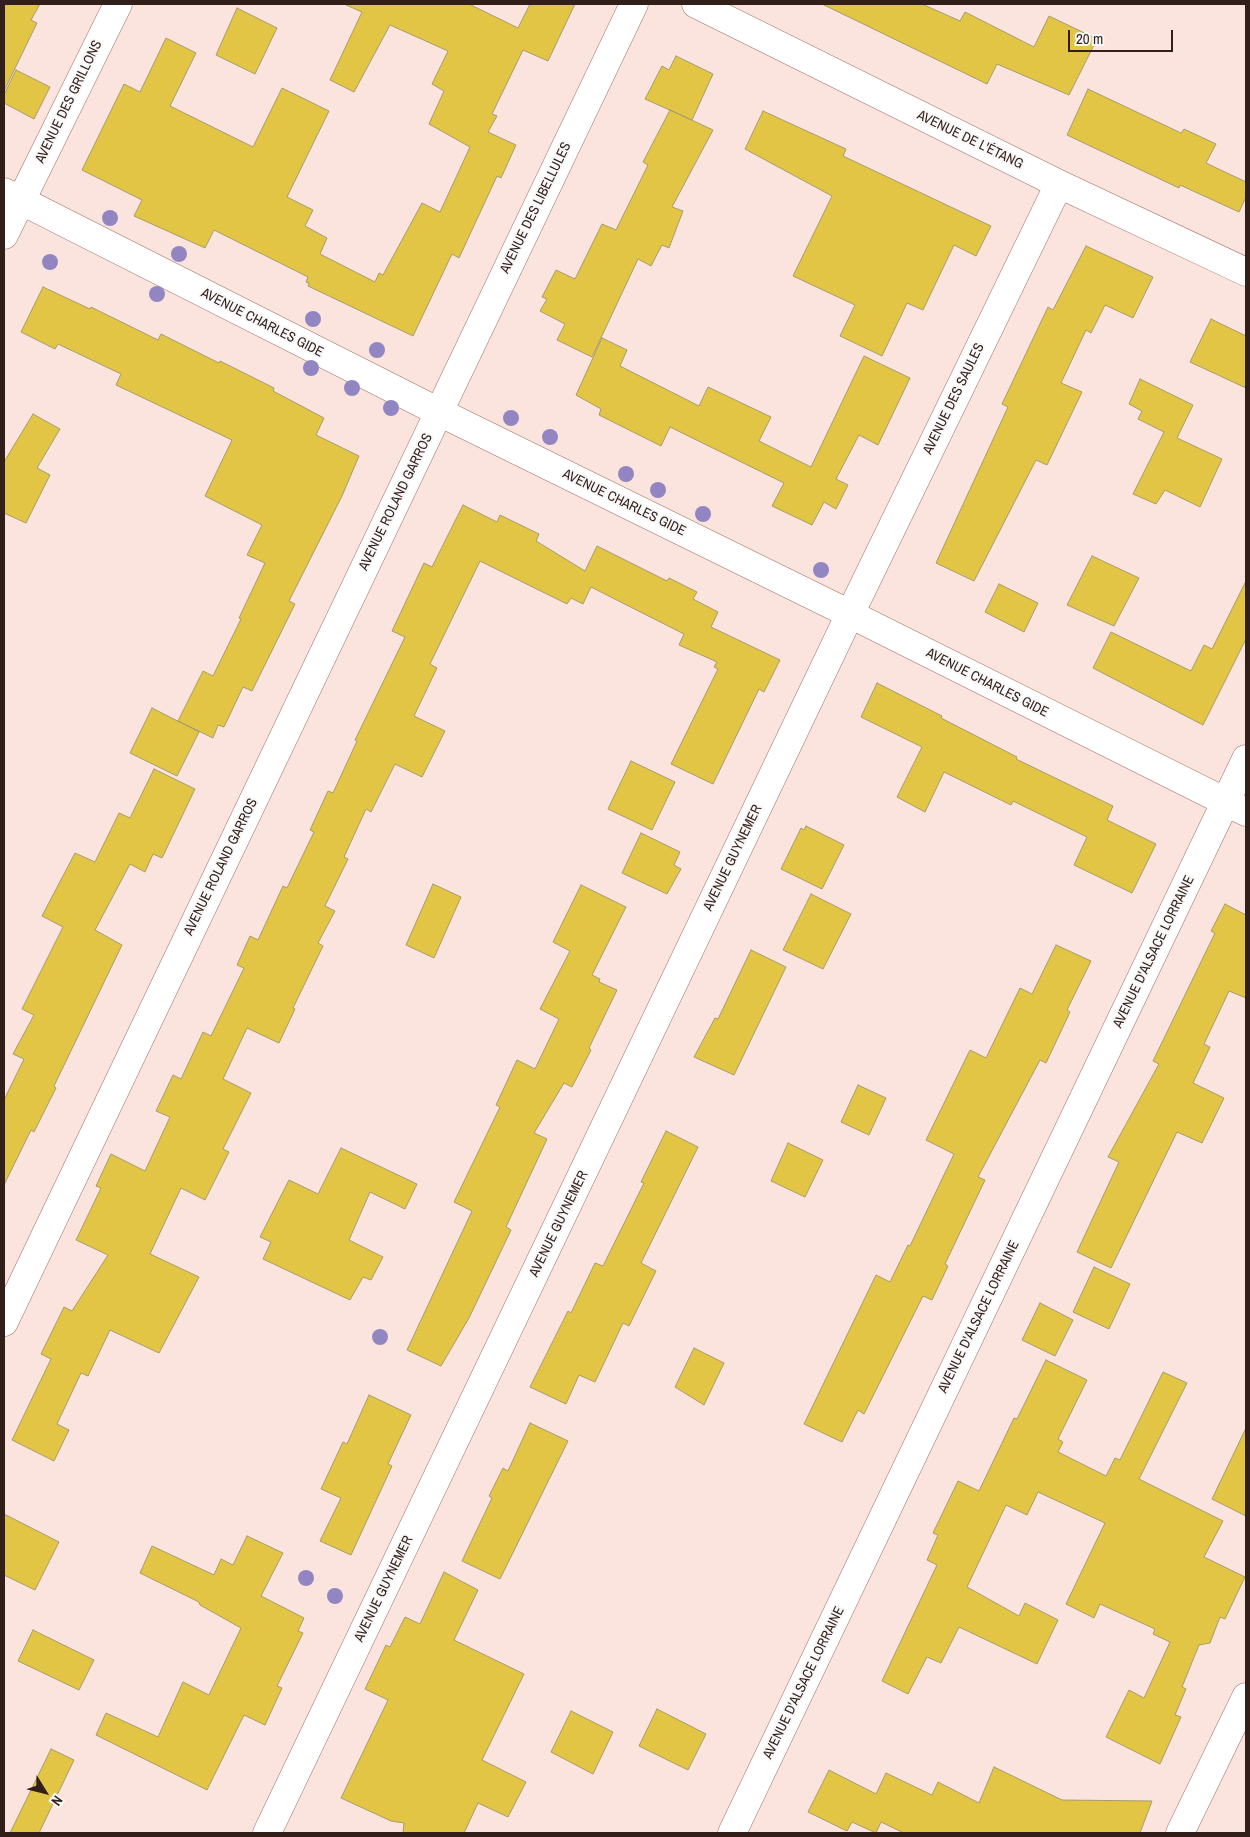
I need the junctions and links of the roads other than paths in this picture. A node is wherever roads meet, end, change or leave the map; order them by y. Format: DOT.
graph roads {
  1 [pos="118,4"];
  2 [pos="634,4"];
  3 [pos="696,4"];
  4 [pos="1059,184"];
  5 [pos="12,197"];
  6 [pos="4,235"];
  7 [pos="1246,272"];
  8 [pos="439,412"];
  9 [pos="850,614"];
  10 [pos="1246,759"];
  11 [pos="1236,807"];
  12 [pos="4,1322"];
  13 [pos="1246,1696"];
  14 [pos="267,1833"];
  15 [pos="732,1833"];
  16 [pos="1180,1833"];
  1 -- 5 [label="street, AVENUE DES GRILLONS"];
  2 -- 8 [label="street, AVENUE DES LIBELLULES"];
  3 -- 4 [label="street, AVENUE DE L'ÉTANG"];
  4 -- 7 [label="street, AVENUE DE L'ÉTANG"];
  4 -- 9 [label="street, AVENUE DES SAULES"];
  5 -- 6 [label="street, AVENUE DES GRILLONS"];
  5 -- 8 [label="street, AVENUE CHARLES GIDE"];
  8 -- 9 [label="street, AVENUE CHARLES GIDE"];
  8 -- 12 [label="street, AVENUE ROLAND GARROS"];
  9 -- 11 [label="street, AVENUE CHARLES GIDE"];
  9 -- 14 [label="street, AVENUE GUYNEMER"];
  10 -- 11 [label="street, AVENUE D'ALSACE LORRAINE"];
  11 -- 15 [label="street, AVENUE D'ALSACE LORRAINE"];
  13 -- 16 [label="street"];
}
